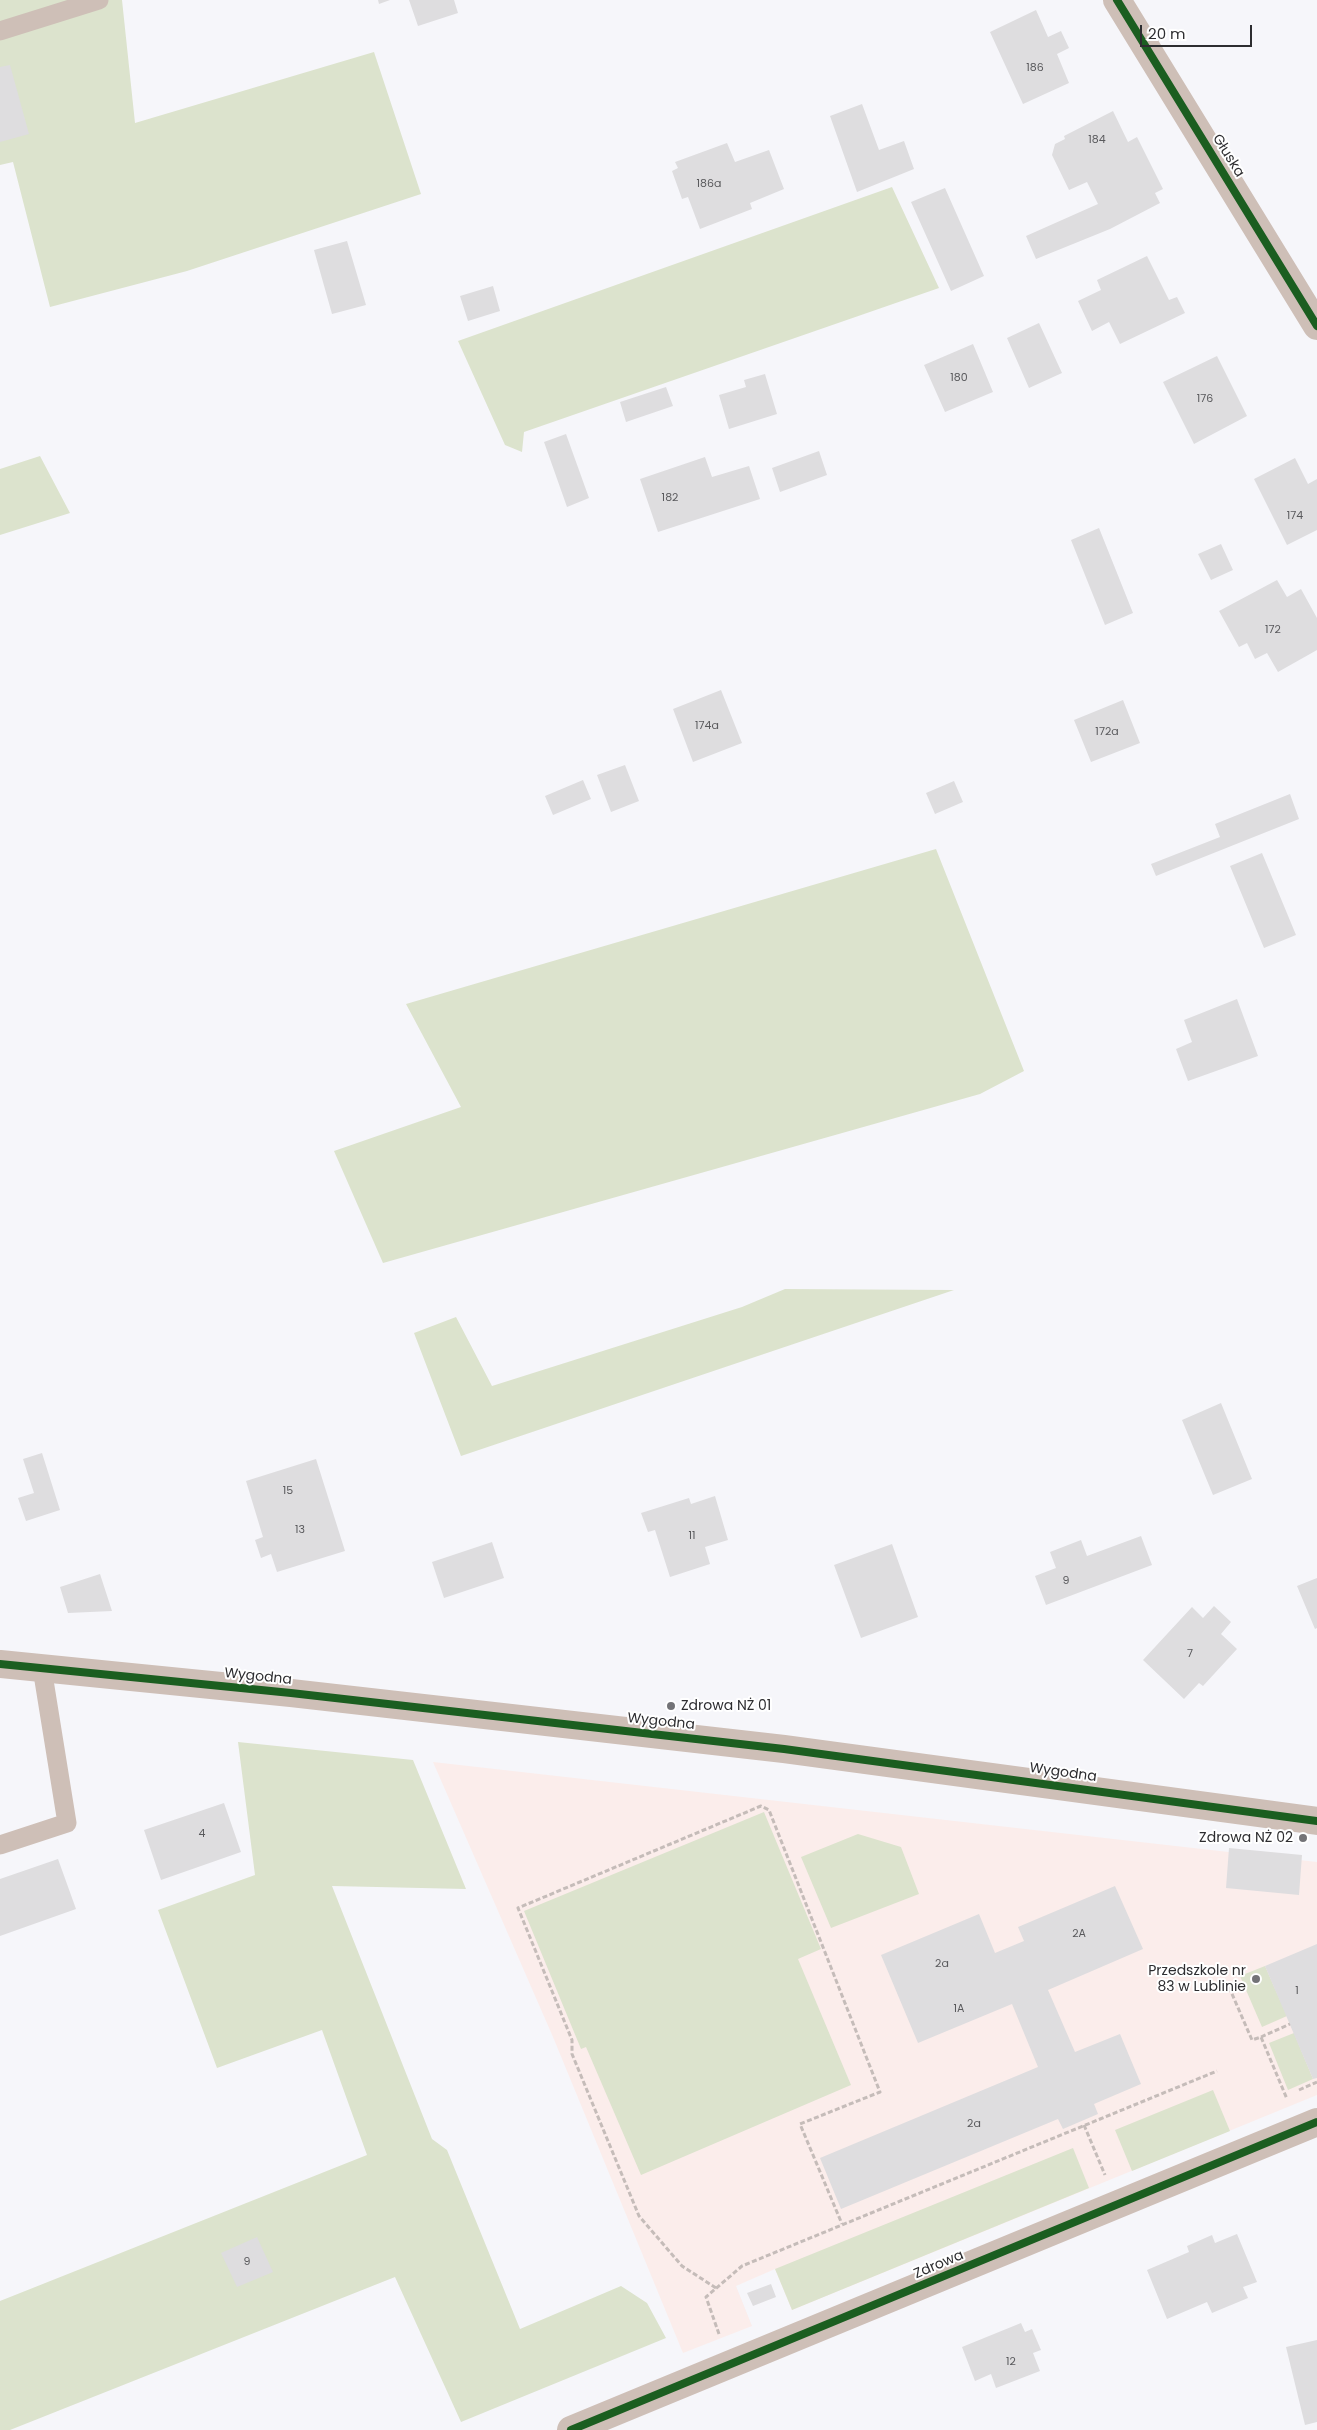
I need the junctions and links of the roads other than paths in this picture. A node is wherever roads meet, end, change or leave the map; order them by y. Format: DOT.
graph roads {
  1 [pos="98,0"];
  2 [pos="1117,0"];
  3 [pos="0,31"];
  4 [pos="1317,326"];
  5 [pos="0,1664"];
  6 [pos="42,1668"];
  7 [pos="1317,1821"];
  8 [pos="0,1845"];
  9 [pos="1317,2122"];
  10 [pos="603,2424"];
  11 [pos="571,2430"];
  1 -- 3 [label="lane"];
  2 -- 4 [label="street, Głuska"];
  5 -- 6 [label="street, Wygodna"];
  6 -- 7 [label="street, Wygodna"];
  6 -- 8 [label="lane"];
  9 -- 10 [label="street, Zdrowa"];
  10 -- 11 [label="street, Zdrowa"];
}
